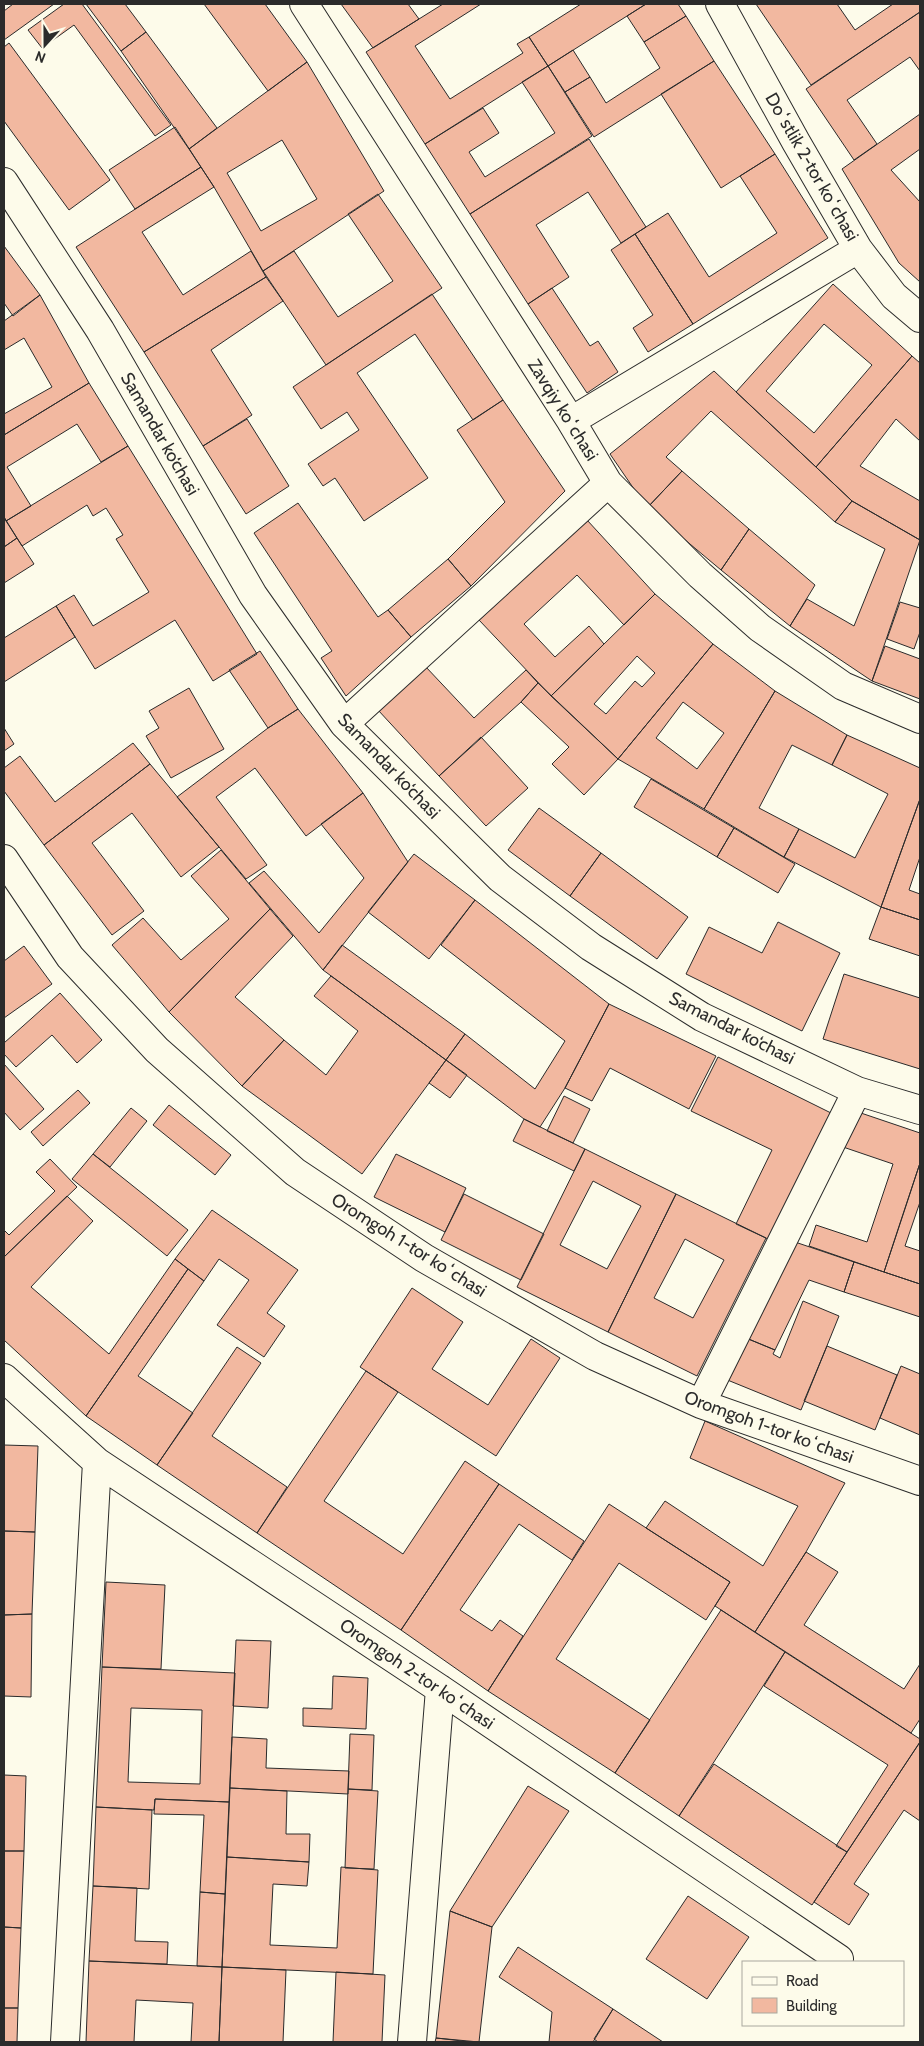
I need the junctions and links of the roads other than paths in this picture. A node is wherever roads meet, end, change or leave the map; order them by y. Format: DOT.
graph roads {
  1 [pos="304,4"];
  2 [pos="720,4"];
  3 [pos="4,182"];
  4 [pos="858,249"];
  5 [pos="920,318"];
  6 [pos="571,421"];
  7 [pos="608,483"];
  8 [pos="920,719"];
  9 [pos="344,724"];
  10 [pos="4,859"];
  11 [pos="857,1091"];
  12 [pos="920,1110"];
  13 [pos="4,1378"];
  14 [pos="701,1404"];
  15 [pos="97,1462"];
  16 [pos="920,1481"];
  17 [pos="440,1689"];
  18 [pos="839,1959"];
  19 [pos="64,2042"];
  20 [pos="412,2042"];
  1 -- 6 [label="street, Zavqiy koʻchasi"];
  2 -- 4 [label="street, Doʻstlik 2-tor koʻchasi"];
  3 -- 9 [label="street, Samandar ko‘chasi"];
  4 -- 5 [label="street, Doʻstlik 2-tor koʻchasi"];
  4 -- 6 [label="street"];
  6 -- 7 [label="street, Zavqiy koʻchasi"];
  7 -- 8 [label="street, Zavqiy koʻchasi"];
  7 -- 9 [label="street"];
  9 -- 11 [label="street, Samandar ko‘chasi"];
  10 -- 14 [label="street, Oromgoh 1-tor koʻchasi"];
  11 -- 12 [label="street, Samandar ko‘chasi"];
  11 -- 14 [label="street"];
  13 -- 15 [label="street, Oromgoh 2-tor koʻchasi"];
  14 -- 16 [label="street, Oromgoh 1-tor koʻchasi"];
  15 -- 17 [label="street, Oromgoh 2-tor koʻchasi"];
  15 -- 19 [label="street"];
  17 -- 18 [label="street, Oromgoh 2-tor koʻchasi"];
  17 -- 20 [label="street"];
}
